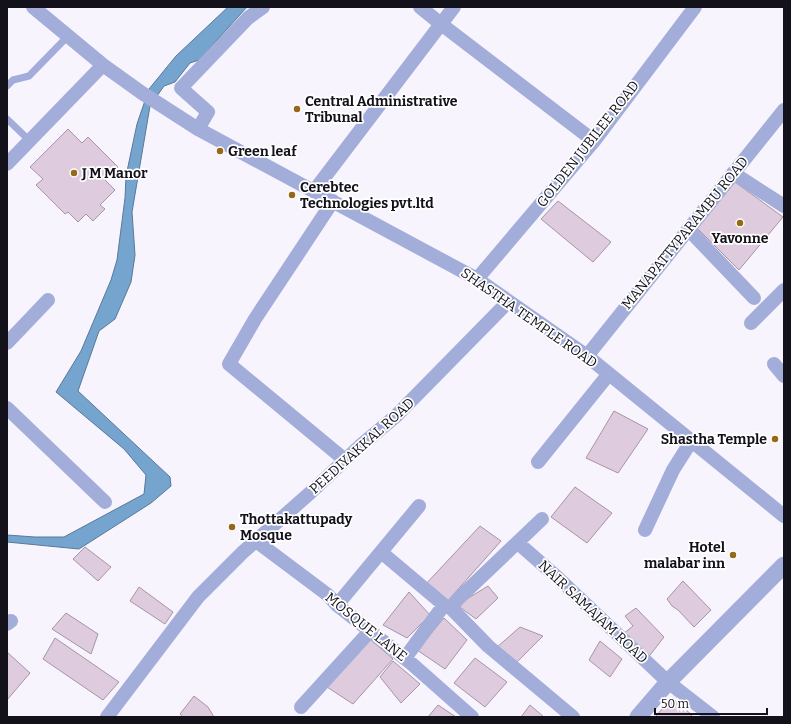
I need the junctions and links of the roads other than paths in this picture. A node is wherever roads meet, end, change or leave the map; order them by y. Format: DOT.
graph roads {
  1 [pos="33,7"];
  2 [pos="263,7"];
  3 [pos="420,7"];
  4 [pos="454,7"];
  5 [pos="695,7"];
  6 [pos="441,24"];
  7 [pos="68,36"];
  8 [pos="103,65"];
  9 [pos="7,86"];
  10 [pos="782,118"];
  11 [pos="7,119"];
  12 [pos="198,129"];
  13 [pos="30,140"];
  14 [pos="594,141"];
  15 [pos="7,164"];
  16 [pos="733,173"];
  17 [pos="314,191"];
  18 [pos="333,201"];
  19 [pos="784,206"];
  20 [pos="688,229"];
  21 [pos="477,279"];
  22 [pos="784,290"];
  23 [pos="754,298"];
  24 [pos="48,300"];
  25 [pos="508,302"];
  26 [pos="751,323"];
  27 [pos="7,343"];
  28 [pos="586,356"];
  29 [pos="774,364"];
  30 [pos="608,374"];
  31 [pos="784,376"];
  32 [pos="7,408"];
  33 [pos="692,440"];
  34 [pos="345,460"];
  35 [pos="538,462"];
  36 [pos="105,502"];
  37 [pos="419,506"];
  38 [pos="784,516"];
  39 [pos="542,519"];
  40 [pos="645,530"];
  41 [pos="256,541"];
  42 [pos="518,543"];
  43 [pos="381,552"];
  44 [pos="784,565"];
  45 [pos="337,605"];
  46 [pos="370,631"];
  47 [pos="405,658"];
  48 [pos="668,682"];
  49 [pos="301,707"];
  50 [pos="106,717"];
  51 [pos="472,717"];
  52 [pos="573,717"];
  53 [pos="638,717"];
  54 [pos="713,717"];
  1 -- 7 [label="street, SHASTHA TEMPLE ROAD"];
  2 -- 12 [label="street"];
  3 -- 6 [label="street"];
  4 -- 6 [label="street"];
  5 -- 14 [label="street, GOLDEN JUBILEE ROAD"];
  6 -- 14 [label="street"];
  6 -- 17 [label="street"];
  7 -- 8 [label="street, SHASTHA TEMPLE ROAD"];
  7 -- 9 [label="lane"];
  8 -- 12 [label="street, SHASTHA TEMPLE ROAD"];
  8 -- 13 [label="street"];
  10 -- 16 [label="street, MANAPATTYPARAMBU ROAD"];
  11 -- 13 [label="lane"];
  12 -- 17 [label="street, SHASTHA TEMPLE ROAD"];
  13 -- 15 [label="street"];
  14 -- 21 [label="street, GOLDEN JUBILEE ROAD"];
  16 -- 19 [label="street"];
  16 -- 20 [label="street, MANAPATTYPARAMBU ROAD"];
  17 -- 18 [label="street, SHASTHA TEMPLE ROAD"];
  18 -- 21 [label="street, SHASTHA TEMPLE ROAD"];
  18 -- 34 [label="street"];
  20 -- 23 [label="street"];
  20 -- 28 [label="street, MANAPATTYPARAMBU ROAD"];
  21 -- 25 [label="street, SHASTHA TEMPLE ROAD"];
  22 -- 26 [label="street"];
  24 -- 27 [label="street"];
  25 -- 28 [label="street, SHASTHA TEMPLE ROAD"];
  25 -- 34 [label="street, PEEDIYAKKAL ROAD"];
  28 -- 30 [label="street, SHASTHA TEMPLE ROAD"];
  29 -- 31 [label="street"];
  30 -- 33 [label="street, SHASTHA TEMPLE ROAD"];
  30 -- 35 [label="street"];
  32 -- 36 [label="street"];
  33 -- 38 [label="street, SHASTHA TEMPLE ROAD"];
  33 -- 40 [label="street"];
  34 -- 41 [label="street, PEEDIYAKKAL ROAD"];
  37 -- 43 [label="street"];
  39 -- 42 [label="street"];
  41 -- 45 [label="street, MOSQUE LANE"];
  41 -- 50 [label="street, PEEDIYAKKAL ROAD"];
  42 -- 48 [label="street, NAIR SAMAJAM ROAD"];
  42 -- 52 [label="street"];
  43 -- 45 [label="street"];
  43 -- 47 [label="street"];
  44 -- 48 [label="street"];
  45 -- 46 [label="street, MOSQUE LANE"];
  46 -- 47 [label="street, MOSQUE LANE"];
  46 -- 49 [label="street"];
  47 -- 51 [label="street, MOSQUE LANE"];
  48 -- 53 [label="street"];
  48 -- 54 [label="street, NAIR SAMAJAM ROAD"];
}
